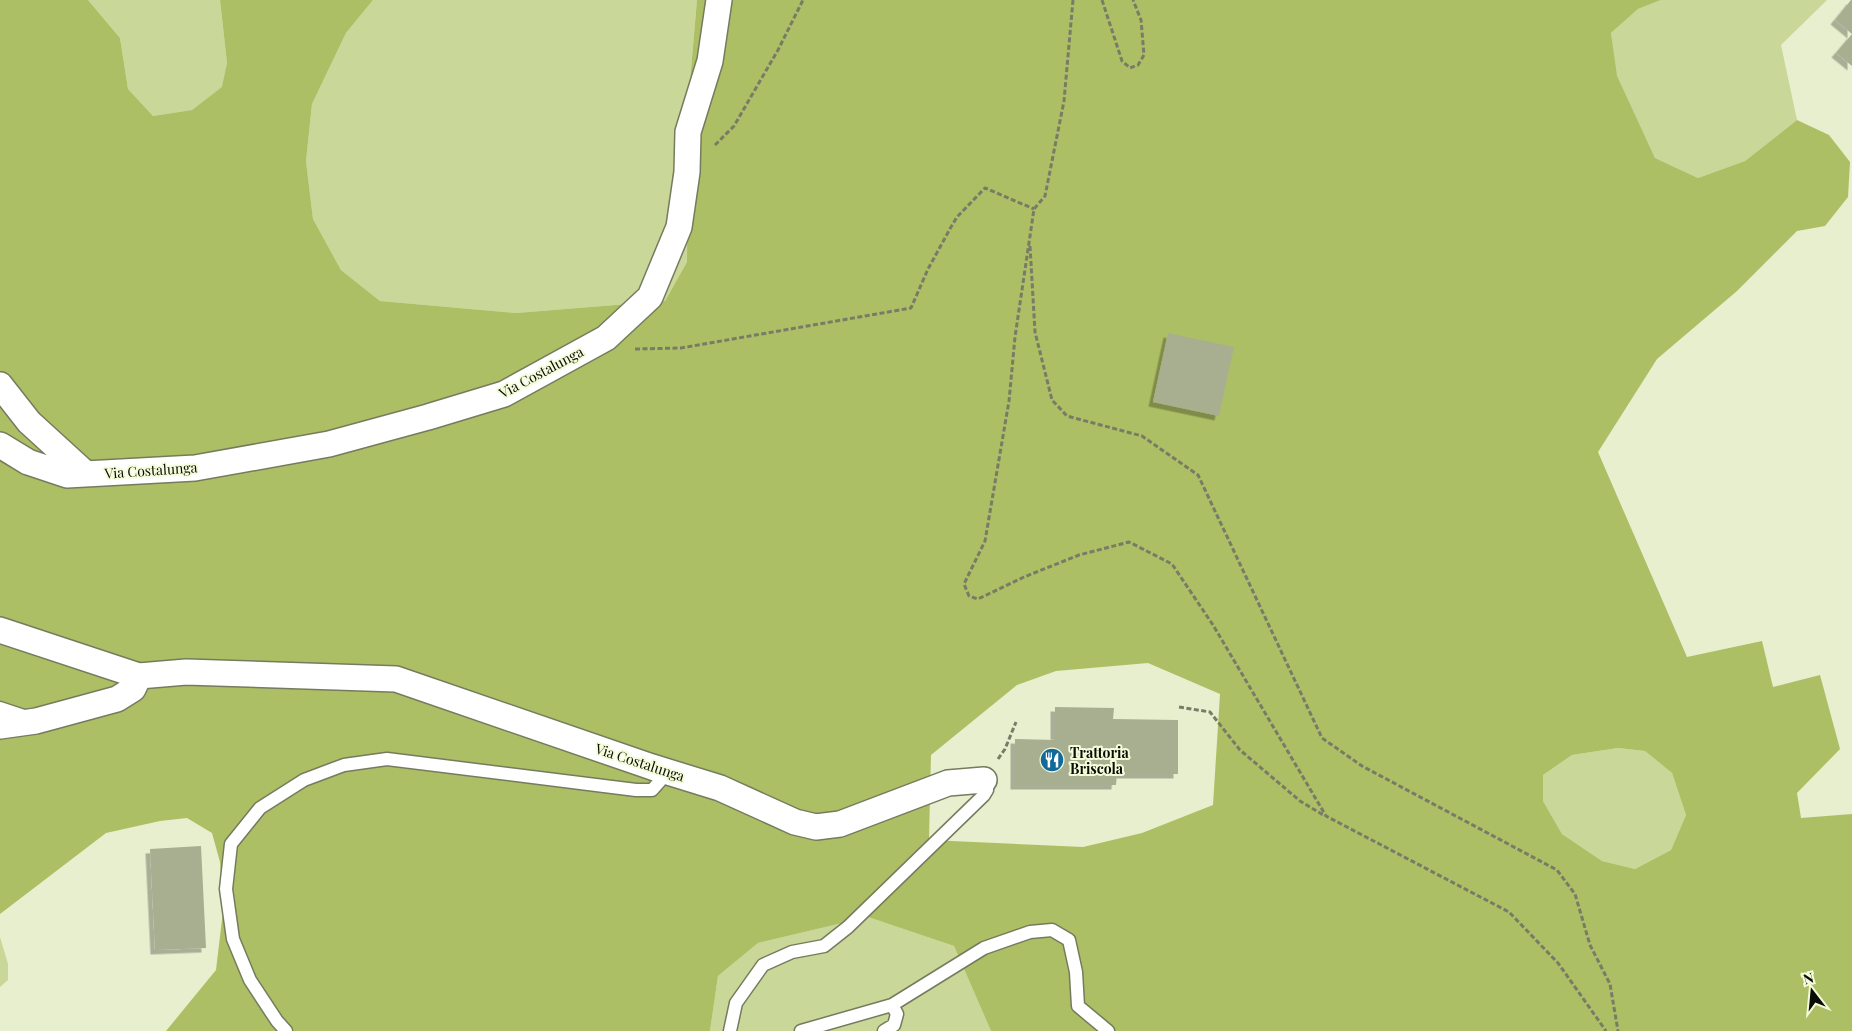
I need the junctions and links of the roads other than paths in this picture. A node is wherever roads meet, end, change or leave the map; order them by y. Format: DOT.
graph roads {
  1 [pos="719,0"];
  2 [pos="0,385"];
  3 [pos="0,445"];
  4 [pos="86,474"];
  5 [pos="0,630"];
  6 [pos="139,676"];
  7 [pos="0,708"];
  8 [pos="36,720"];
  9 [pos="0,726"];
  10 [pos="652,767"];
  11 [pos="984,780"];
  12 [pos="892,1005"];
  13 [pos="286,1031"];
  14 [pos="730,1031"];
  15 [pos="801,1031"];
  16 [pos="884,1031"];
  17 [pos="1108,1031"];
  1 -- 4 [label="street, Via Costalunga"];
  2 -- 4 [label="street, Via Costalunga"];
  3 -- 4 [label="street, Via Costalunga"];
  5 -- 6 [label="street, Via Costalunga"];
  6 -- 8 [label="street"];
  6 -- 10 [label="street, Via Costalunga"];
  7 -- 8 [label="lane"];
  8 -- 9 [label="street"];
  10 -- 11 [label="street, Via Costalunga"];
  10 -- 13 [label="lane"];
  11 -- 14 [label="lane"];
  12 -- 15 [label="lane"];
  12 -- 16 [label="lane"];
  12 -- 17 [label="lane"];
}
